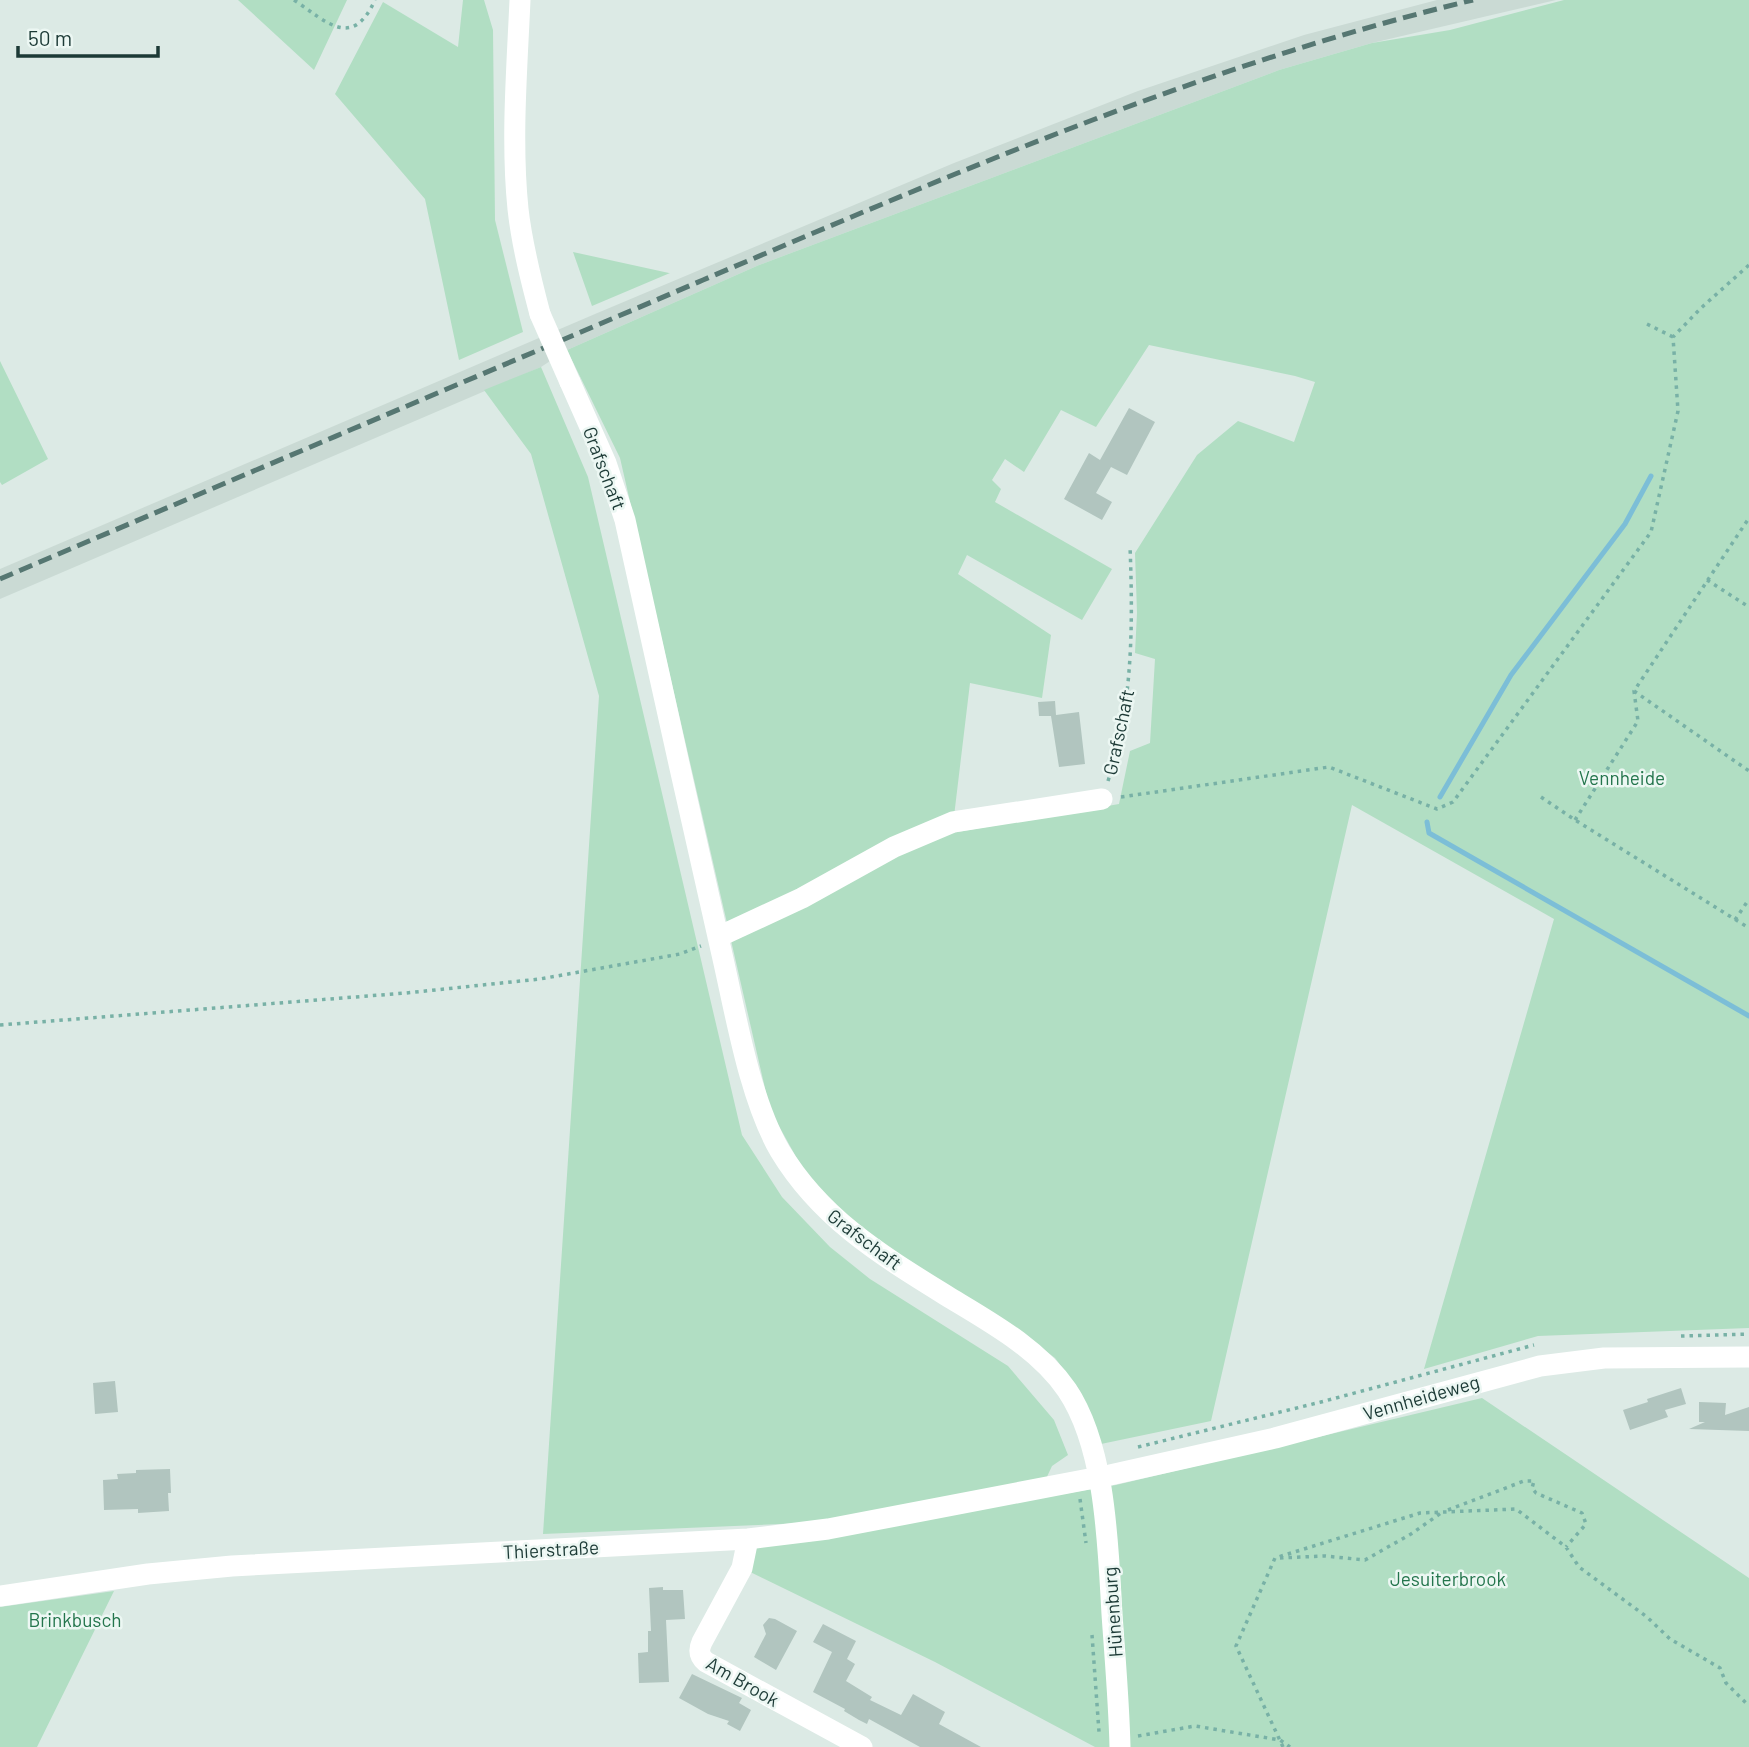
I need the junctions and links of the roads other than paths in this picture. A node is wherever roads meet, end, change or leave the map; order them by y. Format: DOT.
graph roads {
  1 [pos="520,0"];
  2 [pos="1102,799"];
  3 [pos="718,937"];
  4 [pos="1749,1357"];
  5 [pos="1088,1479"];
  6 [pos="748,1539"];
  7 [pos="0,1596"];
  8 [pos="1114,1741"];
  9 [pos="862,1747"];
  1 -- 3 [label="street, Grafschaft, bridge"];
  2 -- 3 [label="street, Grafschaft"];
  3 -- 5 [label="street, Grafschaft"];
  4 -- 5 [label="street, Vennheideweg"];
  5 -- 6 [label="street, Thierstraße"];
  5 -- 8 [label="street, Hünenburg"];
  6 -- 7 [label="street, Thierstraße"];
  6 -- 9 [label="street, Am Brook"];
}
